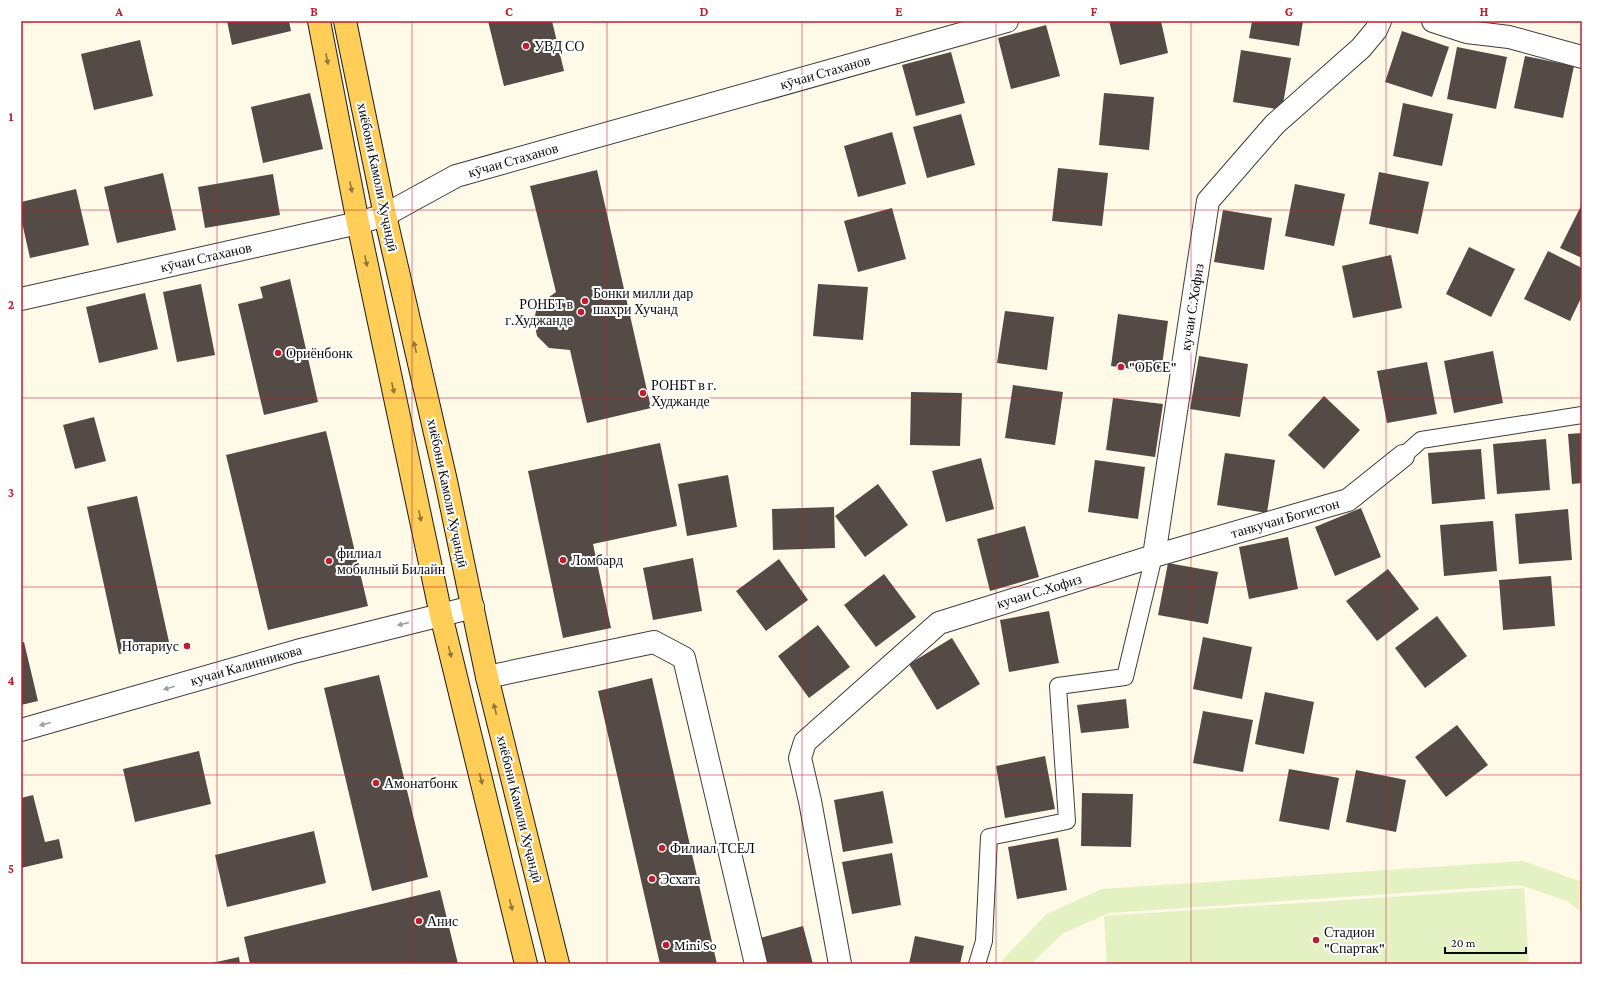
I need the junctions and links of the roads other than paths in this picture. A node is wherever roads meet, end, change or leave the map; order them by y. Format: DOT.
graph roads {
  1 [pos="319,21"];
  2 [pos="345,21"];
  3 [pos="1007,21"];
  4 [pos="1380,21"];
  5 [pos="1433,21"];
  6 [pos="1509,29"];
  7 [pos="1582,57"];
  8 [pos="385,215"];
  9 [pos="358,223"];
  10 [pos="21,299"];
  11 [pos="1582,415"];
  12 [pos="1403,456"];
  13 [pos="1154,556"];
  14 [pos="473,607"];
  15 [pos="441,614"];
  16 [pos="487,677"];
  17 [pos="21,730"];
  18 [pos="526,964"];
  19 [pos="558,964"];
  20 [pos="756,964"];
  21 [pos="840,964"];
  22 [pos="977,964"];
  1 -- 9 [label="main road, хиёбони Камоли Хуҷандӣ, one-way"];
  2 -- 8 [label="main road, хиёбони Камоли Хуҷандӣ"];
  3 -- 8 [label="street, кӯчаи Стаханов"];
  4 -- 13 [label="street, кучаи С.Хофиз"];
  5 -- 6 [label="street"];
  6 -- 7 [label="street"];
  8 -- 9 [label="street, кӯчаи Стаханов"];
  14 -- 8 [label="main road, хиёбони Камоли Хуҷандӣ, one-way"];
  9 -- 10 [label="street, кӯчаи Стаханов"];
  9 -- 15 [label="main road, хиёбони Камоли Хуҷандӣ, one-way"];
  11 -- 12 [label="street"];
  12 -- 13 [label="street, танкучаи Богистон"];
  13 -- 21 [label="street, кучаи С.Хофиз"];
  13 -- 22 [label="street"];
  14 -- 15 [label="street, кучаи Калинникова"];
  14 -- 16 [label="main road, хиёбони Камоли Хуҷандӣ"];
  15 -- 17 [label="street, кучаи Калинникова, one-way"];
  15 -- 18 [label="main road, хиёбони Камоли Хуҷандӣ, one-way"];
  19 -- 16 [label="main road, хиёбони Камоли Хуҷандӣ, one-way"];
  16 -- 20 [label="street"];
}
